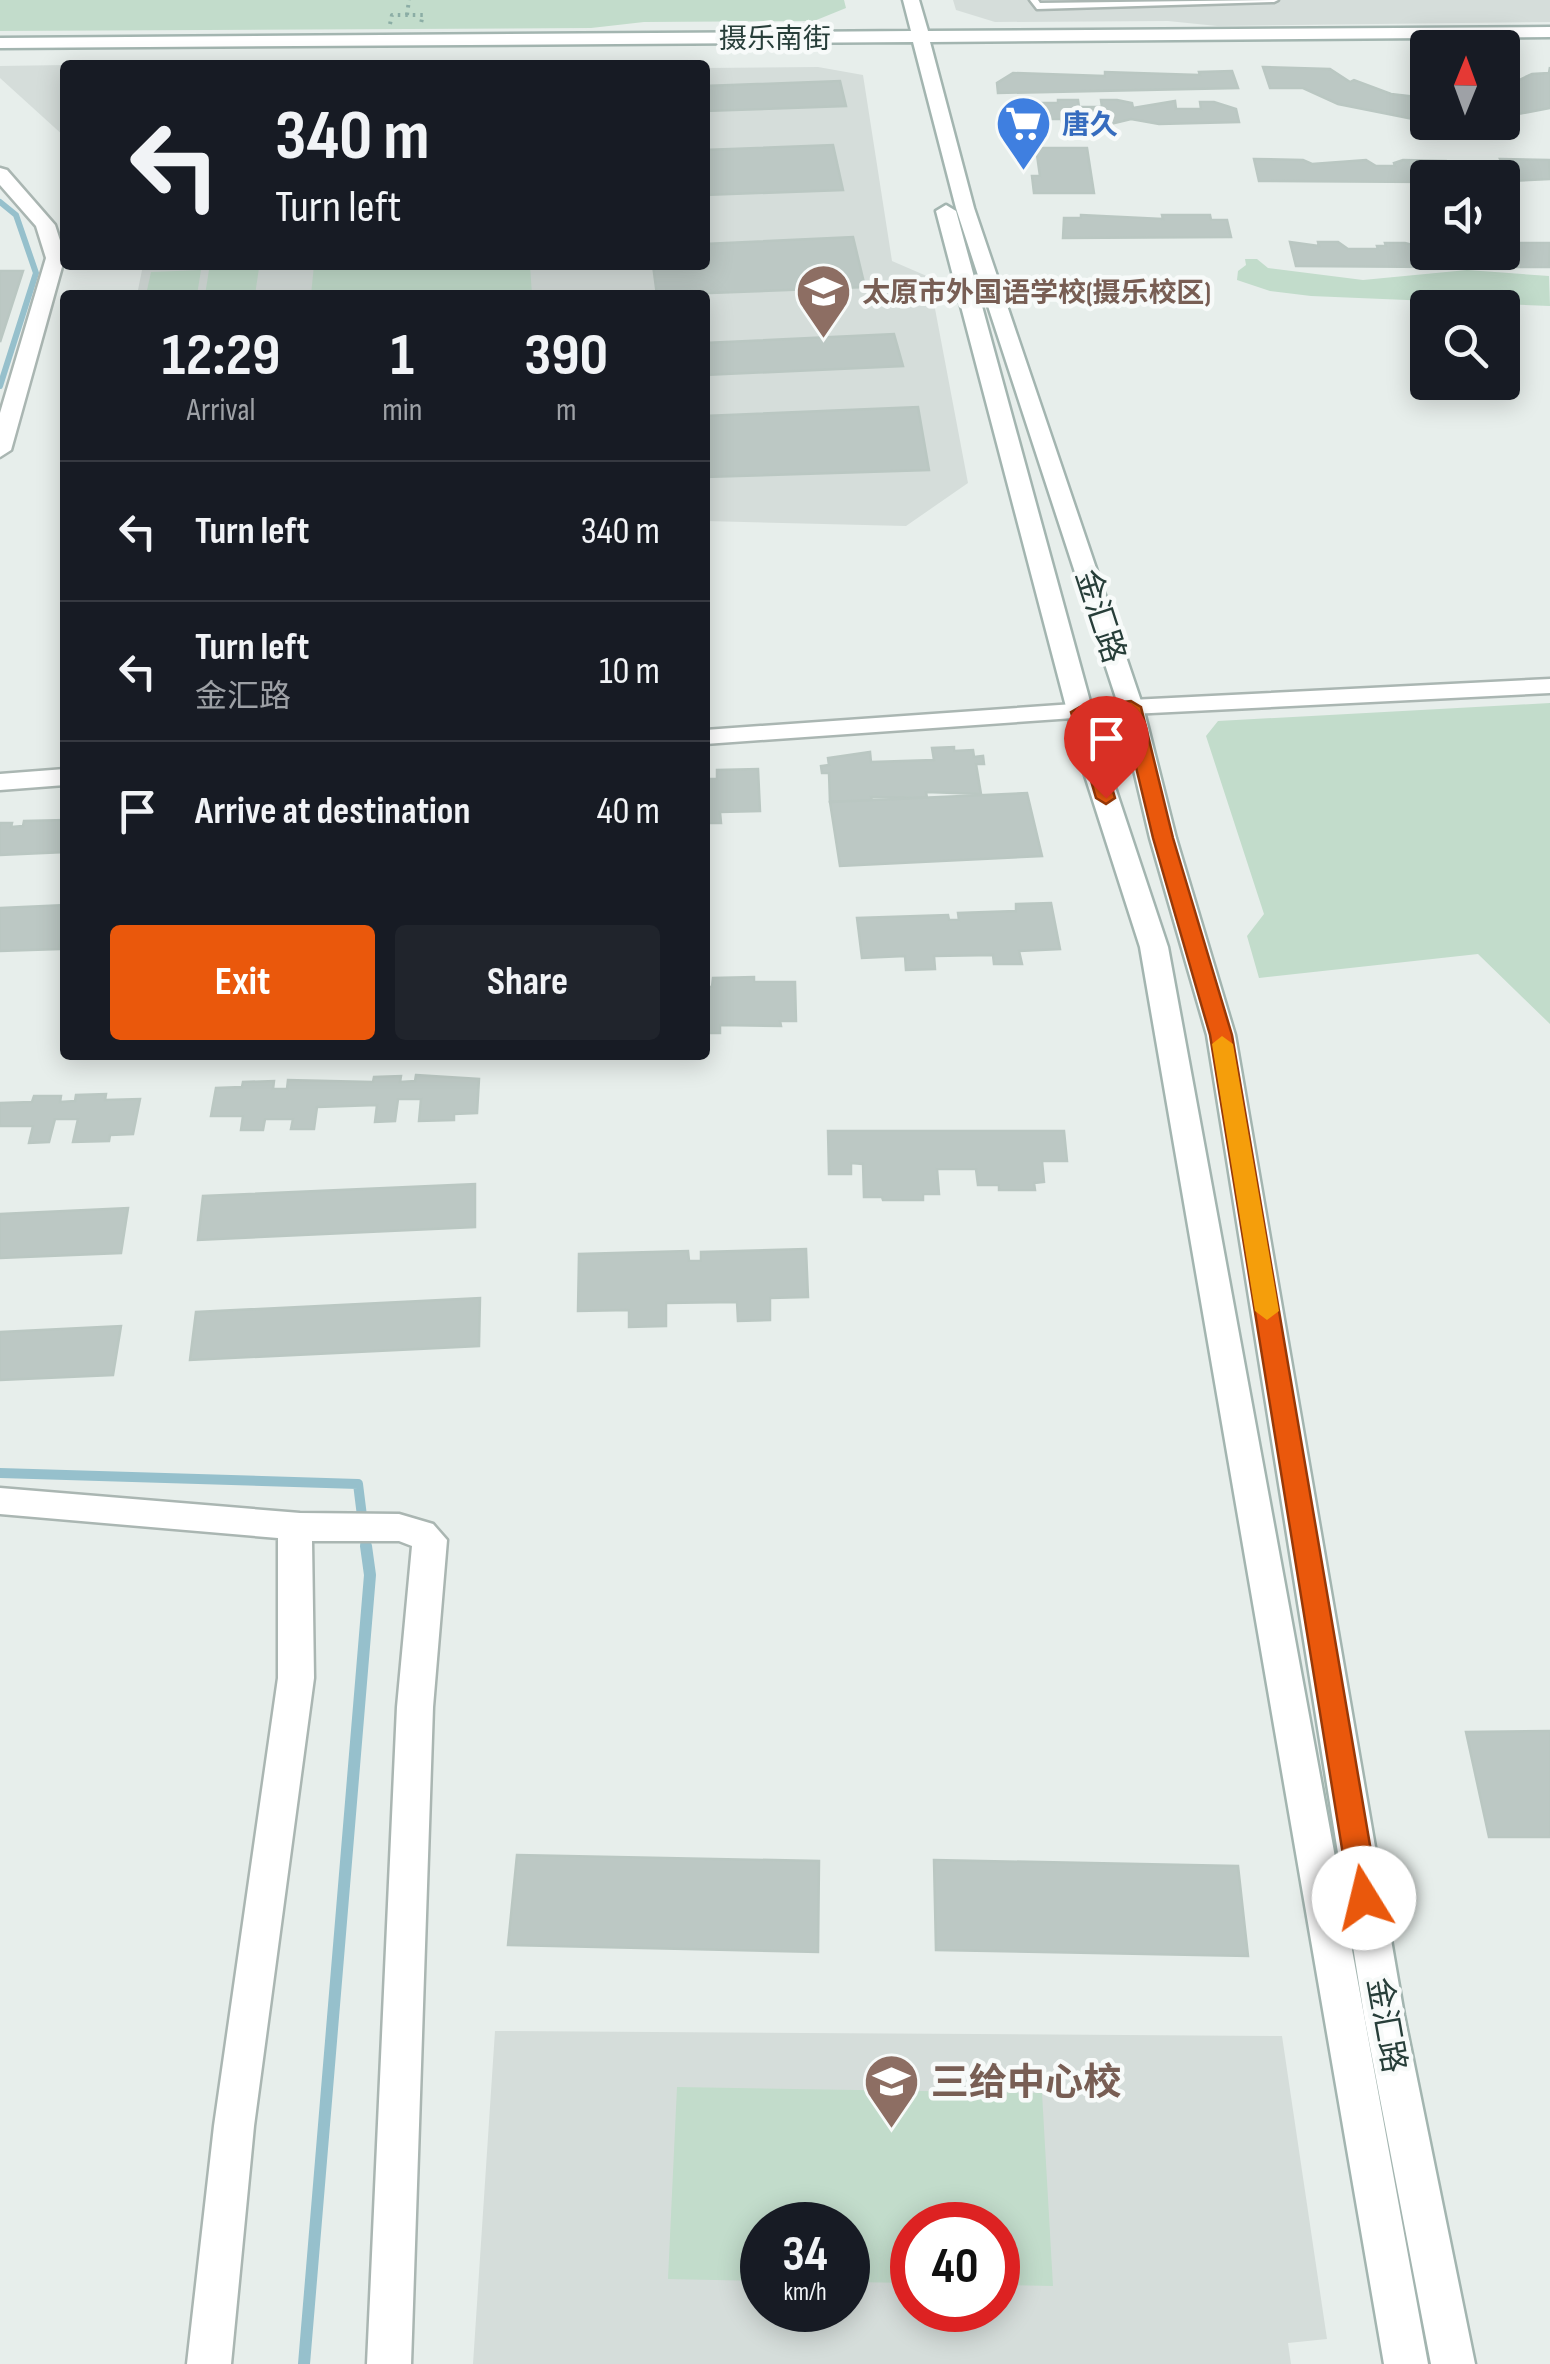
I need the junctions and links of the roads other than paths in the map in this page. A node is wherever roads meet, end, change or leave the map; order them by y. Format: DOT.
graph roads {
  1 [pos="891,0"];
  2 [pos="911,0"];
  3 [pos="1034,0"];
  4 [pos="1274,0"];
  5 [pos="1078,2"];
  6 [pos="1550,32"];
  7 [pos="0,43"];
  8 [pos="913,44"];
  9 [pos="1550,45"];
  10 [pos="0,55"];
  11 [pos="0,174"];
  12 [pos="0,450"];
  13 [pos="1550,686"];
  14 [pos="1131,707"];
  15 [pos="1080,712"];
  16 [pos="710,737"];
  17 [pos="60,778"];
  18 [pos="0,782"];
  19 [pos="0,1501"];
  20 [pos="295,1525"];
  21 [pos="208,2364"];
  22 [pos="390,2364"];
  23 [pos="1406,2364"];
  24 [pos="1453,2364"];
  1 -- 8 [label="street, 金汇路"];
  2 -- 8 [label="street, 金汇路"];
  3 -- 5 [label="lane"];
  4 -- 5 [label="lane"];
  6 -- 8 [label="street, 摄乐南街"];
  7 -- 8 [label="street, 摄乐南街"];
  8 -- 9 [label="street, 摄乐南街"];
  8 -- 10 [label="street, 摄乐南街"];
  8 -- 14 [label="street, 金汇路"];
  8 -- 15 [label="street, 金汇路"];
  11 -- 12 [label="street"];
  13 -- 14 [label="street"];
  14 -- 15 [label="street"];
  14 -- 24 [label="street, 金汇路"];
  15 -- 16 [label="street"];
  15 -- 23 [label="street, 金汇路"];
  17 -- 18 [label="street"];
  19 -- 20 [label="street"];
  20 -- 21 [label="street"];
  20 -- 22 [label="street"];
}
